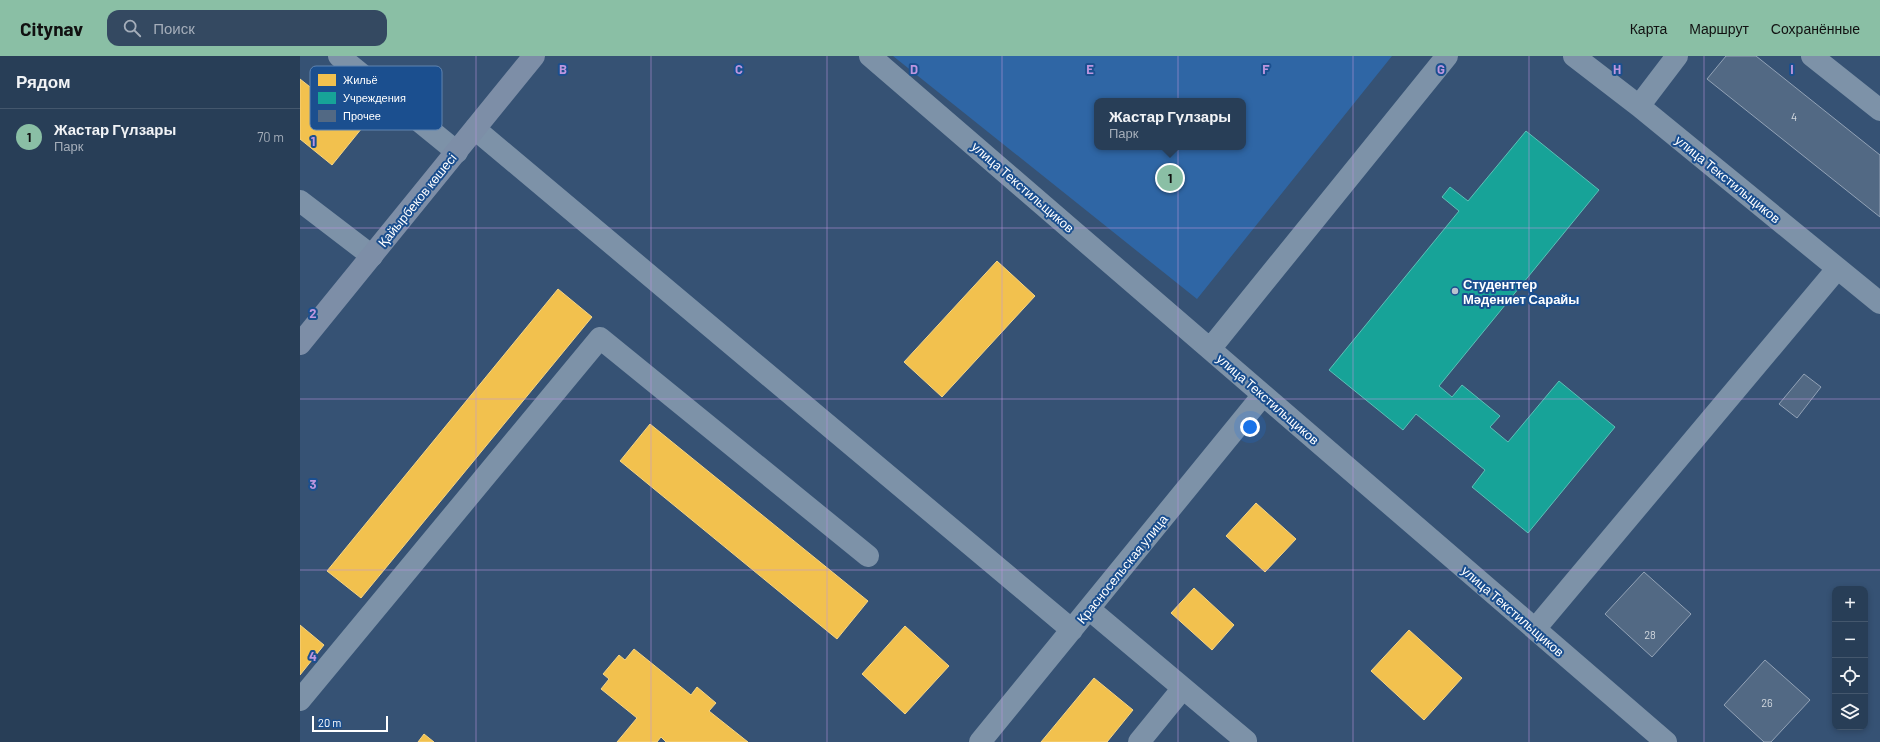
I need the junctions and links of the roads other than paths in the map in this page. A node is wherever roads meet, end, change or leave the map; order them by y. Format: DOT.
graph roads {
  1 [pos="339,56"];
  2 [pos="534,56"];
  3 [pos="870,56"];
  4 [pos="1447,56"];
  5 [pos="1574,56"];
  6 [pos="1677,56"];
  7 [pos="1812,56"];
  8 [pos="351,66"];
  9 [pos="1639,106"];
  10 [pos="1880,110"];
  11 [pos="430,130"];
  12 [pos="475,130"];
  13 [pos="457,152"];
  14 [pos="300,202"];
  15 [pos="372,256"];
  16 [pos="1838,268"];
  17 [pos="1880,303"];
  18 [pos="300,344"];
  19 [pos="1210,349"];
  20 [pos="1264,395"];
  21 [pos="868,556"];
  22 [pos="1089,609"];
  23 [pos="1535,629"];
  24 [pos="1072,630"];
  25 [pos="1183,688"];
  26 [pos="300,700"];
  27 [pos="980,742"];
  28 [pos="1139,742"];
  29 [pos="1245,742"];
  30 [pos="1666,742"];
  1 -- 8 [label="street"];
  2 -- 12 [label="main road, Қайырбеков көшесі"];
  3 -- 19 [label="street, улица Текстильщиков"];
  4 -- 19 [label="street"];
  5 -- 9 [label="street, улица Текстильщиков"];
  6 -- 9 [label="street"];
  7 -- 10 [label="street"];
  9 -- 16 [label="street, улица Текстильщиков"];
  11 -- 13 [label="street"];
  12 -- 13 [label="main road, Қайырбеков көшесі"];
  12 -- 24 [label="street"];
  13 -- 15 [label="main road, Қайырбеков көшесі"];
  14 -- 15 [label="street"];
  15 -- 18 [label="main road, Қайырбеков көшесі"];
  16 -- 17 [label="street, улица Текстильщиков"];
  16 -- 23 [label="street"];
  19 -- 20 [label="street, улица Текстильщиков"];
  20 -- 22 [label="street, Красносельская улица"];
  20 -- 23 [label="street, улица Текстильщиков"];
  21 -- 26 [label="street"];
  22 -- 24 [label="street, Красносельская улица"];
  22 -- 25 [label="street"];
  23 -- 30 [label="street, улица Текстильщиков"];
  24 -- 27 [label="street, Красносельская улица"];
  25 -- 28 [label="street"];
  25 -- 29 [label="street"];
}
